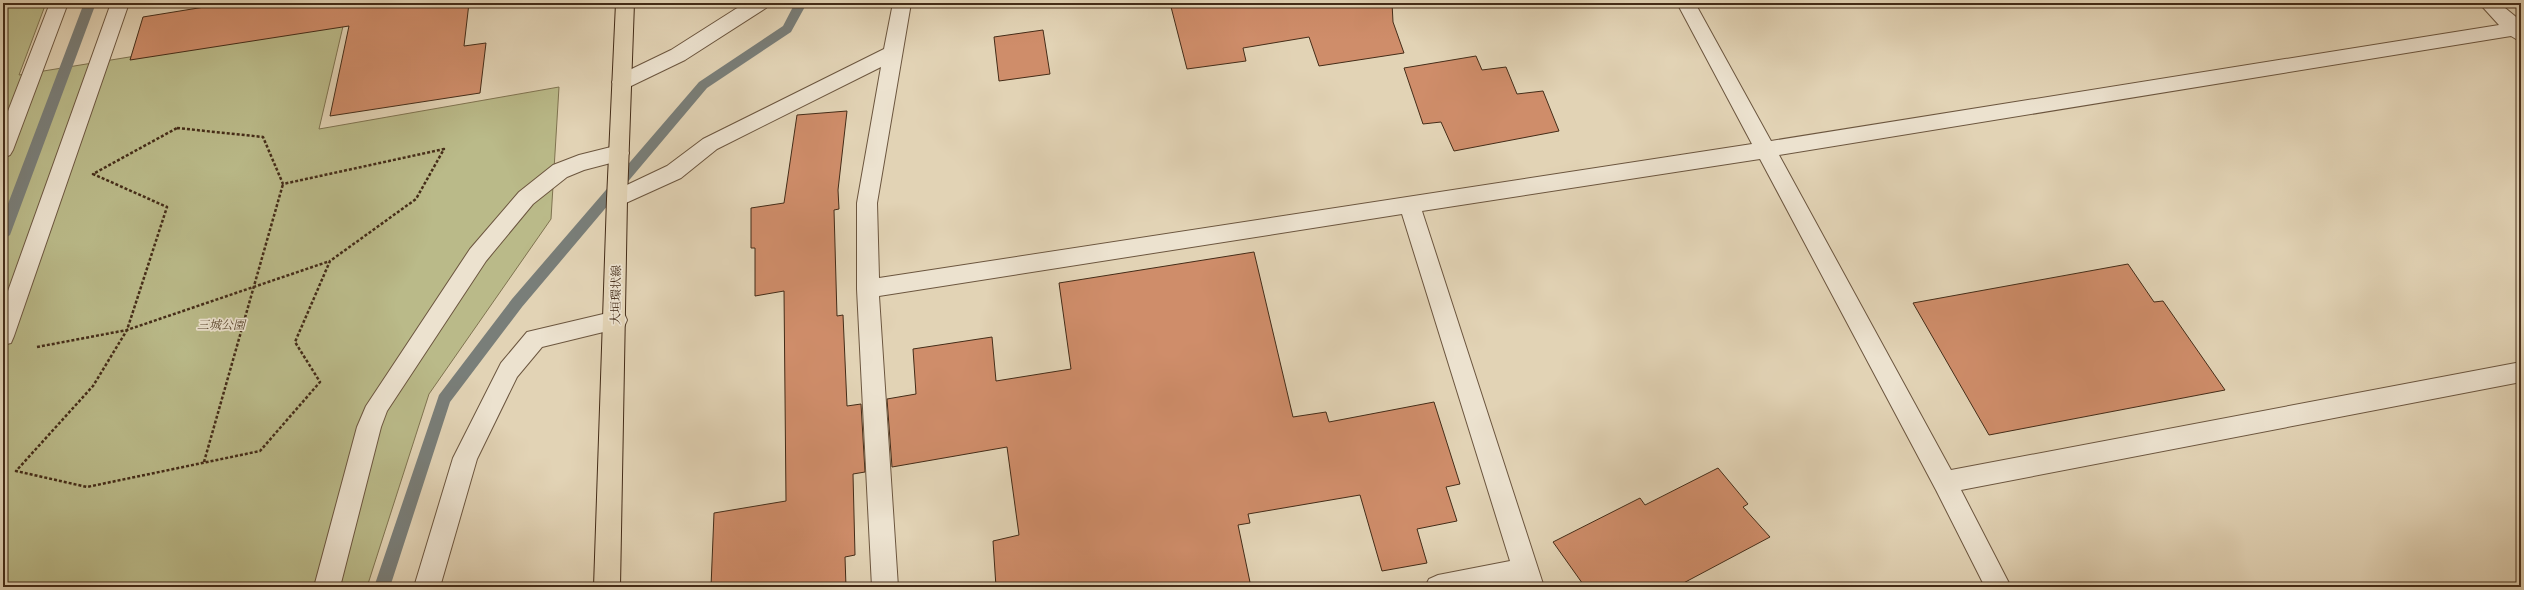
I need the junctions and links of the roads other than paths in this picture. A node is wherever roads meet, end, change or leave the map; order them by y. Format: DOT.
graph roads {
  1 [pos="59,3"];
  2 [pos="120,3"];
  3 [pos="625,3"];
  4 [pos="759,3"];
  5 [pos="902,3"];
  6 [pos="1686,3"];
  7 [pos="2488,3"];
  8 [pos="2519,30"];
  9 [pos="893,53"];
  10 [pos="622,82"];
  11 [pos="3,150"];
  12 [pos="1765,150"];
  13 [pos="619,153"];
  14 [pos="617,199"];
  15 [pos="1410,206"];
  16 [pos="868,289"];
  17 [pos="616,320"];
  18 [pos="3,336"];
  19 [pos="2521,372"];
  20 [pos="1945,482"];
  21 [pos="1529,578"];
  22 [pos="327,587"];
  23 [pos="426,587"];
  24 [pos="607,587"];
  25 [pos="885,587"];
  26 [pos="1438,587"];
  27 [pos="1998,587"];
  1 -- 11 [label="street"];
  2 -- 18 [label="street"];
  3 -- 10 [label="main road, 大垣環状線"];
  4 -- 10 [label="street"];
  5 -- 9 [label="street"];
  6 -- 12 [label="street"];
  7 -- 8 [label="street"];
  8 -- 12 [label="street"];
  9 -- 14 [label="street"];
  9 -- 16 [label="street"];
  10 -- 13 [label="main road, 大垣環状線"];
  12 -- 15 [label="street"];
  12 -- 20 [label="street"];
  13 -- 14 [label="main road, 大垣環状線"];
  13 -- 22 [label="street"];
  14 -- 17 [label="main road, 大垣環状線"];
  15 -- 16 [label="street"];
  15 -- 21 [label="street"];
  16 -- 25 [label="street"];
  17 -- 23 [label="street"];
  17 -- 24 [label="main road, 大垣環状線"];
  19 -- 20 [label="street"];
  20 -- 27 [label="street"];
  21 -- 26 [label="street"];
}
